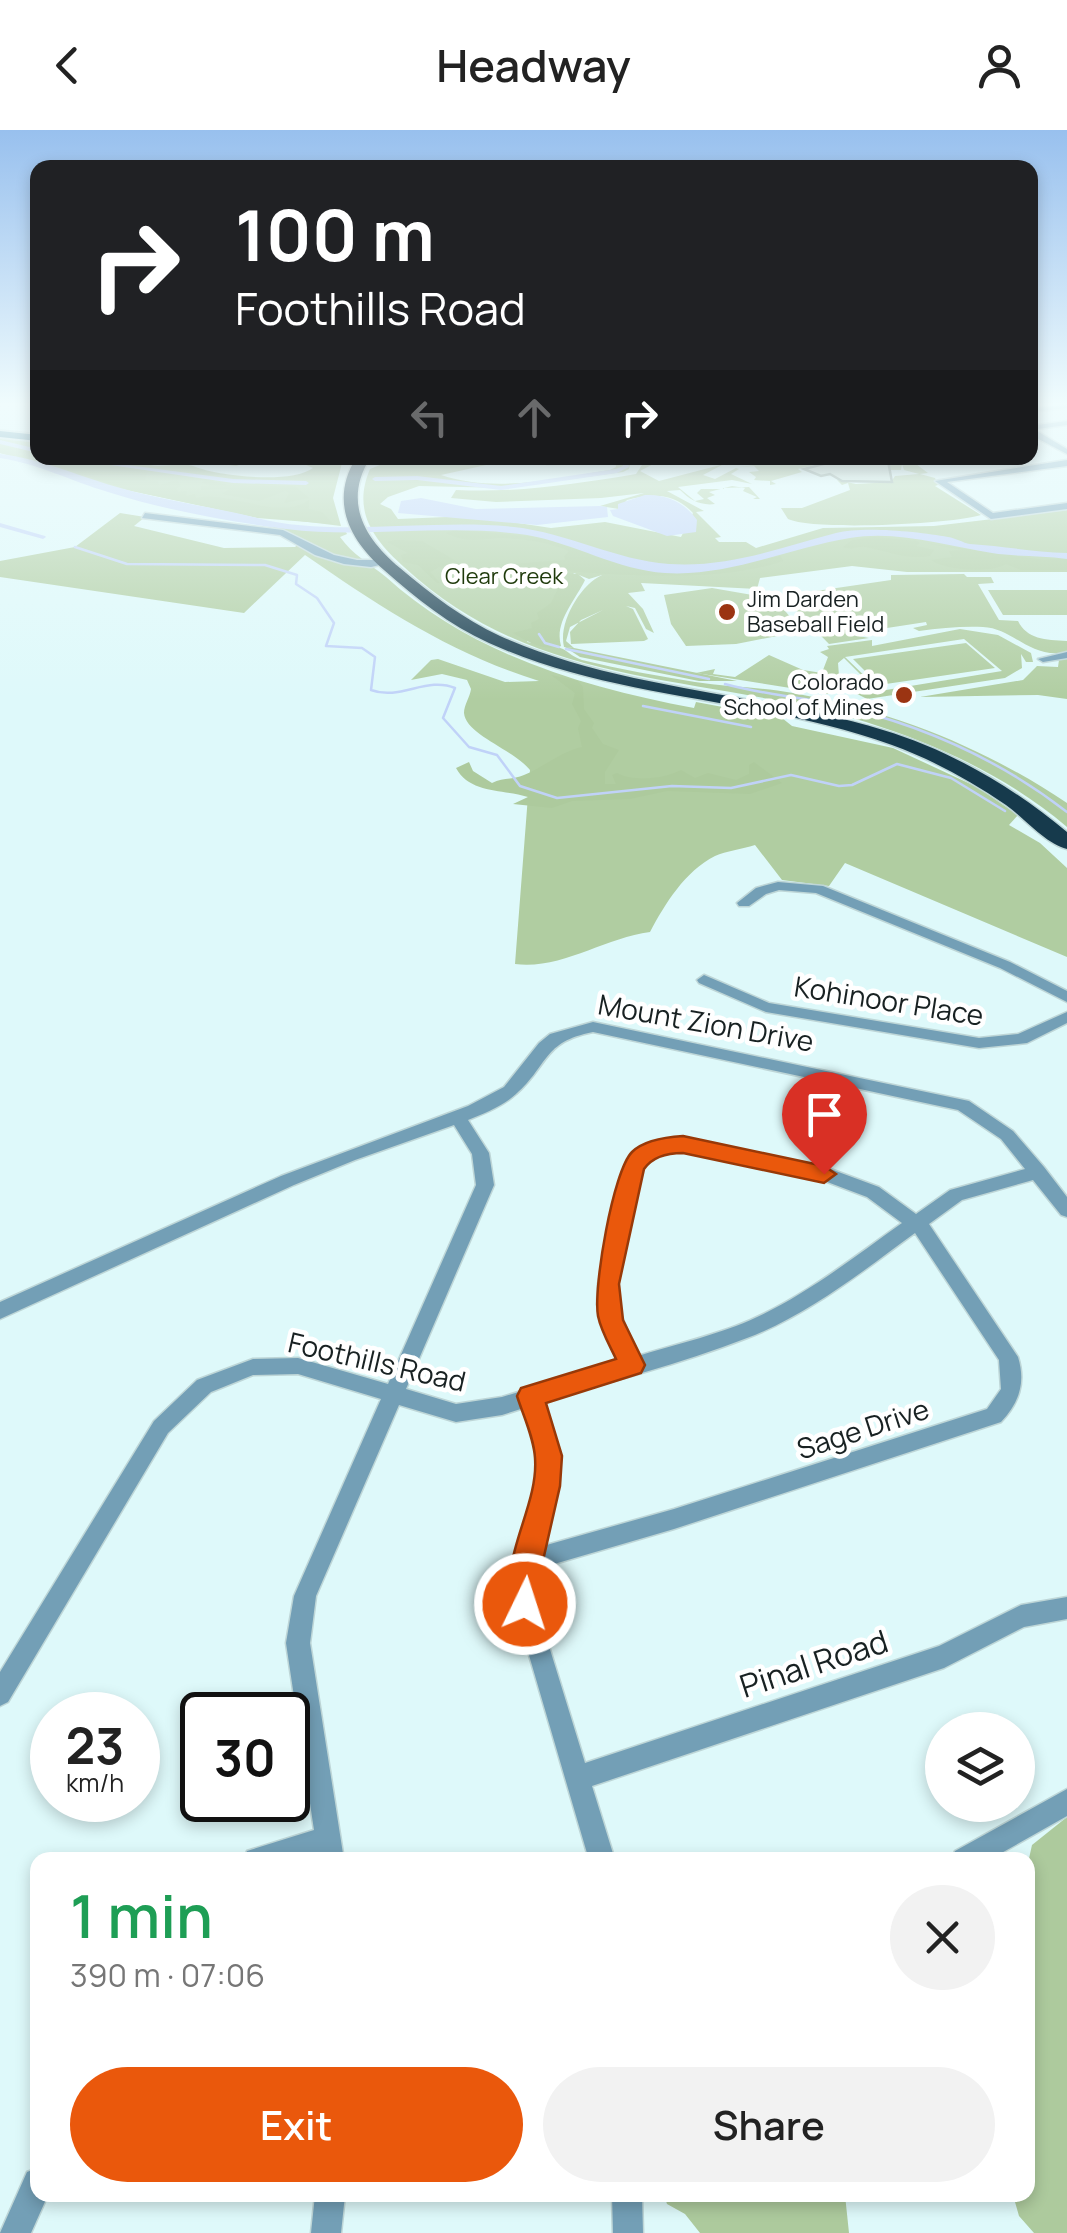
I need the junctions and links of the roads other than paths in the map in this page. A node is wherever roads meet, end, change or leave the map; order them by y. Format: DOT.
graph roads {
  1 [pos="348,503"];
  2 [pos="972,503"];
  3 [pos="1067,506"];
  4 [pos="145,516"];
  5 [pos="384,563"];
  6 [pos="1067,656"];
  7 [pos="1043,659"];
  8 [pos="1067,843"];
  9 [pos="744,902"];
  10 [pos="704,980"];
  11 [pos="1067,998"];
  12 [pos="1067,1017"];
  13 [pos="457,1116"];
  14 [pos="1038,1172"];
  15 [pos="1067,1210"];
  16 [pos="913,1223"];
  17 [pos="0,1311"];
  18 [pos="632,1365"];
  19 [pos="394,1393"];
  20 [pos="530,1396"];
  21 [pos="528,1561"];
  22 [pos="1067,1608"];
  23 [pos="0,1694"];
  24 [pos="578,1778"];
  25 [pos="1067,1802"];
  26 [pos="328,1849"];
  27 [pos="600,1852"];
  28 [pos="978,1852"];
  29 [pos="30,2200"];
  30 [pos="329,2202"];
  31 [pos="626,2202"];
  32 [pos="15,2233"];
  33 [pos="326,2233"];
  34 [pos="628,2233"];
  1 -- 5 [label="highway"];
  2 -- 3 [label="street"];
  4 -- 5 [label="street"];
  5 -- 8 [label="highway"];
  6 -- 7 [label="street"];
  9 -- 11 [label="street"];
  10 -- 12 [label="street, Kohinoor Place"];
  13 -- 14 [label="street, Mount Zion Drive"];
  13 -- 17 [label="street, Mount Zion Drive"];
  13 -- 19 [label="street"];
  14 -- 15 [label="street, Mount Zion Drive"];
  14 -- 16 [label="street, Foothills Road"];
  16 -- 18 [label="street, Foothills Road"];
  16 -- 18 [label="street, Sage Drive"];
  16 -- 21 [label="street, Sage Drive"];
  18 -- 20 [label="street, Foothills Road"];
  19 -- 20 [label="street, Foothills Road"];
  19 -- 23 [label="street, Foothills Road"];
  19 -- 26 [label="street"];
  20 -- 21 [label="street"];
  21 -- 24 [label="street"];
  22 -- 24 [label="street, Pinal Road"];
  24 -- 27 [label="street"];
  25 -- 28 [label="street"];
  29 -- 32 [label="street"];
  30 -- 33 [label="street"];
  31 -- 34 [label="street"];
}
